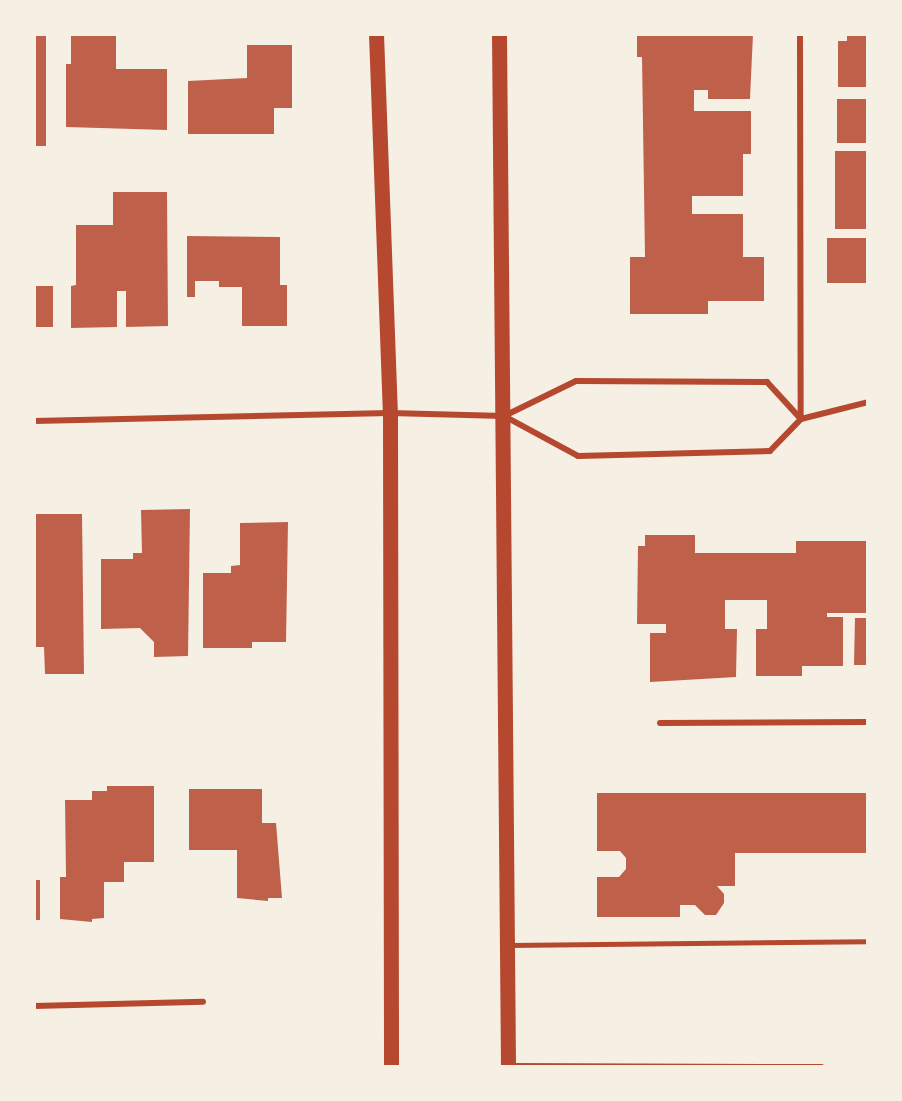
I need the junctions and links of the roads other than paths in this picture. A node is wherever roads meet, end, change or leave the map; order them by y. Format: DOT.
graph roads {
  1 [pos="376,34"];
  2 [pos="499,34"];
  3 [pos="800,34"];
  4 [pos="867,402"];
  5 [pos="390,413"];
  6 [pos="504,416"];
  7 [pos="801,419"];
  8 [pos="34,421"];
  9 [pos="867,722"];
  10 [pos="660,723"];
  11 [pos="867,941"];
  12 [pos="508,945"];
  13 [pos="203,1002"];
  14 [pos="34,1006"];
  15 [pos="391,1066"];
  16 [pos="508,1066"];
  17 [pos="821,1066"];
  1 -- 5 [label="main road"];
  2 -- 6 [label="main road"];
  3 -- 7 [label="street"];
  4 -- 7 [label="street"];
  5 -- 6 [label="street"];
  5 -- 8 [label="street"];
  5 -- 15 [label="main road"];
  6 -- 7 [label="street"];
  6 -- 7 [label="street"];
  6 -- 12 [label="main road"];
  9 -- 10 [label="street"];
  11 -- 12 [label="lane"];
  12 -- 16 [label="main road"];
  13 -- 14 [label="street"];
  16 -- 17 [label="lane"];
}
